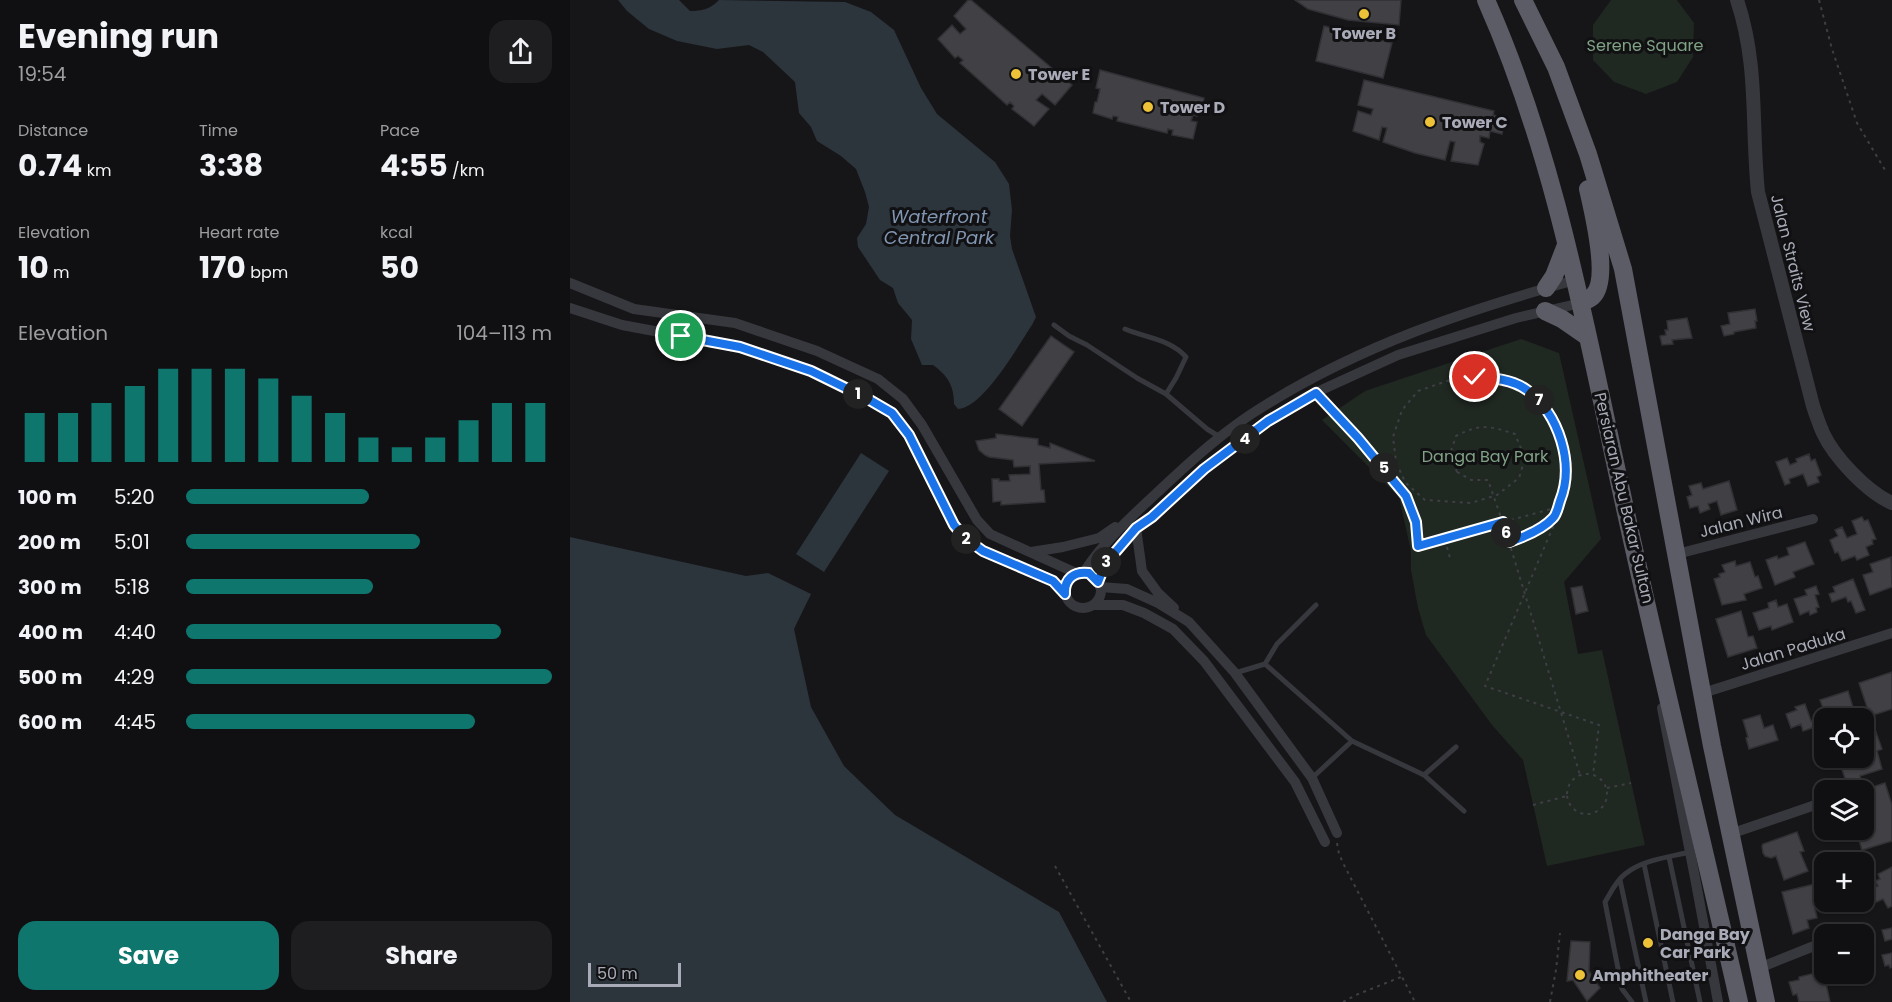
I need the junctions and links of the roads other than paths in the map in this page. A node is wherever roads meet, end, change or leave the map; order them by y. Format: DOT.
graph roads {
  1 [pos="1486,0"];
  2 [pos="1523,0"];
  3 [pos="1737,0"];
  4 [pos="1571,108"];
  5 [pos="1566,245"];
  6 [pos="1575,280"];
  7 [pos="1601,281"];
  8 [pos="570,283"];
  9 [pos="1546,288"];
  10 [pos="1581,303"];
  11 [pos="570,308"];
  12 [pos="1545,311"];
  13 [pos="1054,325"];
  14 [pos="1125,329"];
  15 [pos="1588,337"];
  16 [pos="1316,393"];
  17 [pos="1166,394"];
  18 [pos="1653,428"];
  19 [pos="1220,437"];
  20 [pos="1892,503"];
  21 [pos="1813,519"];
  22 [pos="1126,520"];
  23 [pos="1136,528"];
  24 [pos="1444,538"];
  25 [pos="1030,552"];
  26 [pos="1677,554"];
  27 [pos="1080,573"];
  28 [pos="1099,585"];
  29 [pos="1065,594"];
  30 [pos="1094,605"];
  31 [pos="1316,605"];
  32 [pos="1188,622"];
  33 [pos="1652,625"];
  34 [pos="1892,633"];
  35 [pos="1265,664"];
  36 [pos="1235,673"];
  37 [pos="1702,693"];
  38 [pos="1352,741"];
  39 [pos="1456,747"];
  40 [pos="1424,775"];
  41 [pos="1312,778"];
  42 [pos="1814,805"];
  43 [pos="1464,811"];
  44 [pos="1337,834"];
  45 [pos="1730,834"];
  46 [pos="1325,842"];
  47 [pos="1690,852"];
  48 [pos="1670,857"];
  49 [pos="1644,864"];
  50 [pos="1620,880"];
  51 [pos="1814,946"];
  52 [pos="1759,968"];
  53 [pos="1632,1002"];
  54 [pos="1646,1002"];
  55 [pos="1673,1002"];
  56 [pos="1700,1002"];
  57 [pos="1718,1002"];
  58 [pos="1739,1002"];
  59 [pos="1766,1002"];
  1 -- 5 [label="highway, Persiaran Abu Bakar Sultan"];
  2 -- 4 [label="highway"];
  3 -- 20 [label="street, Jalan Straits View"];
  4 -- 7 [label="highway"];
  4 -- 18 [label="highway"];
  5 -- 6 [label="highway, Persiaran Abu Bakar Sultan"];
  5 -- 9 [label="highway"];
  6 -- 7 [label="highway"];
  6 -- 9 [label="street"];
  6 -- 10 [label="highway, Persiaran Abu Bakar Sultan"];
  7 -- 10 [label="highway"];
  7 -- 18 [label="highway"];
  8 -- 25 [label="street"];
  9 -- 19 [label="street"];
  10 -- 12 [label="street"];
  10 -- 15 [label="highway, Persiaran Abu Bakar Sultan"];
  11 -- 29 [label="street"];
  12 -- 15 [label="highway"];
  12 -- 16 [label="street"];
  13 -- 17 [label="lane"];
  14 -- 17 [label="lane"];
  15 -- 33 [label="highway, Persiaran Abu Bakar Sultan"];
  16 -- 23 [label="street"];
  16 -- 24 [label="lane"];
  17 -- 19 [label="lane"];
  18 -- 26 [label="highway"];
  19 -- 22 [label="street"];
  21 -- 26 [label="street, Jalan Wira"];
  22 -- 25 [label="street"];
  22 -- 27 [label="street"];
  23 -- 28 [label="street"];
  23 -- 32 [label="street"];
  25 -- 27 [label="street"];
  26 -- 37 [label="highway"];
  27 -- 28 [label="street"];
  27 -- 29 [label="street"];
  28 -- 30 [label="street"];
  28 -- 32 [label="street"];
  29 -- 30 [label="street"];
  30 -- 46 [label="street"];
  31 -- 35 [label="lane"];
  32 -- 36 [label="street"];
  33 -- 47 [label="street"];
  33 -- 58 [label="highway, Persiaran Abu Bakar Sultan"];
  34 -- 37 [label="street, Jalan Paduka"];
  35 -- 36 [label="lane"];
  35 -- 38 [label="lane"];
  36 -- 41 [label="street"];
  37 -- 45 [label="highway"];
  38 -- 40 [label="lane"];
  38 -- 41 [label="lane"];
  39 -- 40 [label="lane"];
  40 -- 43 [label="lane"];
  41 -- 44 [label="street"];
  42 -- 45 [label="street"];
  45 -- 52 [label="highway"];
  47 -- 48 [label="lane"];
  47 -- 57 [label="street"];
  48 -- 49 [label="lane"];
  48 -- 56 [label="lane"];
  49 -- 50 [label="lane"];
  49 -- 55 [label="lane"];
  50 -- 53 [label="lane"];
  50 -- 54 [label="lane"];
  51 -- 52 [label="street"];
  52 -- 59 [label="highway"];
}
